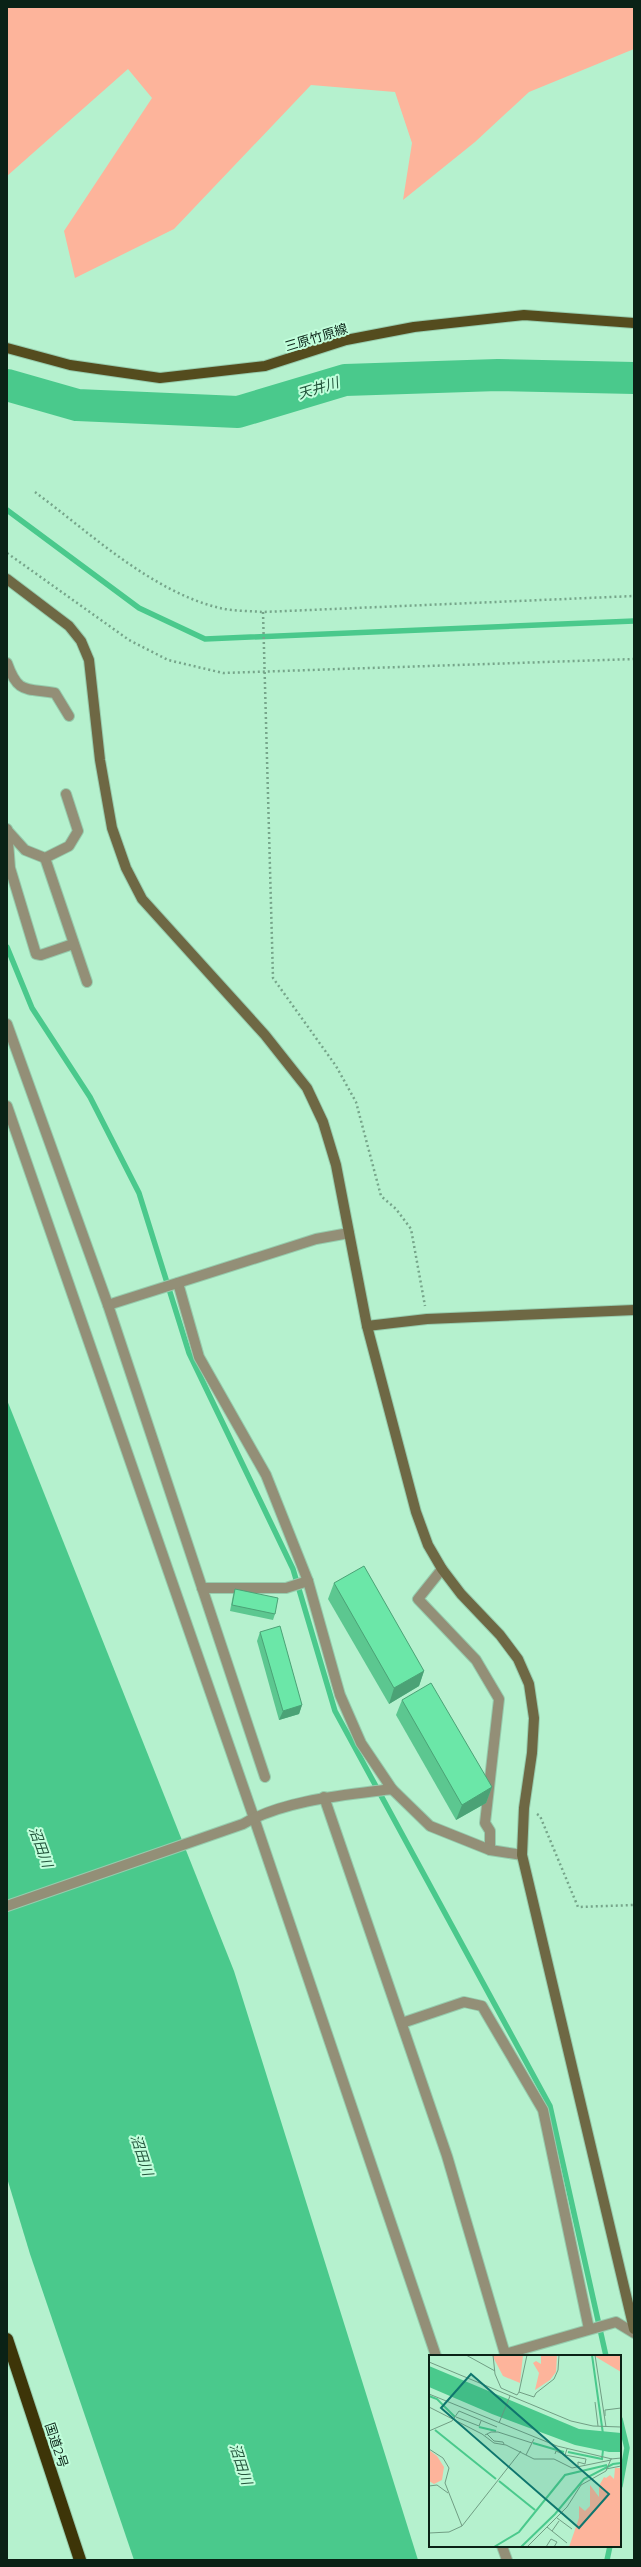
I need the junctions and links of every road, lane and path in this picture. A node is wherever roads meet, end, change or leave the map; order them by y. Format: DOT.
graph roads {
  1 [pos="634,323"];
  2 [pos="7,348"];
  3 [pos="35,492"];
  4 [pos="7,553"];
  5 [pos="7,579"];
  6 [pos="634,596"];
  7 [pos="263,612"];
  8 [pos="634,659"];
  9 [pos="7,663"];
  10 [pos="263,671"];
  11 [pos="68,716"];
  12 [pos="66,794"];
  13 [pos="7,830"];
  14 [pos="45,858"];
  15 [pos="73,944"];
  16 [pos="87,982"];
  17 [pos="7,1024"];
  18 [pos="7,1106"];
  19 [pos="349,1233"];
  20 [pos="178,1283"];
  21 [pos="108,1306"];
  22 [pos="634,1310"];
  23 [pos="427,1319"];
  24 [pos="367,1326"];
  25 [pos="442,1569"];
  26 [pos="308,1582"];
  27 [pos="202,1588"];
  28 [pos="266,1776"];
  29 [pos="392,1789"];
  30 [pos="324,1797"];
  31 [pos="524,1808"];
  32 [pos="254,1818"];
  33 [pos="490,1850"];
  34 [pos="522,1855"];
  35 [pos="634,1905"];
  36 [pos="7,1906"];
  37 [pos="402,2023"];
  38 [pos="589,2329"];
  39 [pos="634,2329"];
  40 [pos="634,2333"];
  41 [pos="7,2339"];
  42 [pos="436,2355"];
  43 [pos="502,2547"];
  44 [pos="80,2560"];
  45 [pos="507,2560"];
  1 -- 2 [label="main road, 三原竹原線"];
  3 -- 7 [label="path"];
  4 -- 10 [label="path"];
  5 -- 19 [label="street"];
  6 -- 7 [label="path"];
  7 -- 10 [label="path"];
  8 -- 10 [label="path"];
  9 -- 11 [label="street"];
  10 -- 23 [label="path"];
  12 -- 14 [label="street"];
  13 -- 14 [label="street"];
  13 -- 15 [label="street"];
  14 -- 15 [label="street"];
  15 -- 16 [label="street"];
  17 -- 21 [label="street"];
  18 -- 32 [label="street"];
  19 -- 20 [label="street"];
  19 -- 24 [label="street"];
  20 -- 21 [label="street"];
  20 -- 26 [label="street"];
  21 -- 27 [label="street"];
  22 -- 23 [label="street"];
  23 -- 24 [label="street"];
  24 -- 25 [label="street"];
  25 -- 31 [label="street"];
  25 -- 33 [label="street"];
  26 -- 27 [label="street"];
  26 -- 29 [label="street"];
  27 -- 28 [label="street"];
  29 -- 30 [label="street"];
  29 -- 33 [label="street"];
  30 -- 32 [label="street"];
  30 -- 37 [label="street"];
  31 -- 34 [label="street"];
  31 -- 35 [label="path"];
  32 -- 36 [label="street"];
  32 -- 42 [label="street"];
  33 -- 34 [label="street"];
  34 -- 39 [label="street"];
  37 -- 38 [label="street"];
  37 -- 38 [label="street"];
  38 -- 40 [label="street"];
  41 -- 44 [label="highway, 国道2号"];
  43 -- 45 [label="street"];
}
